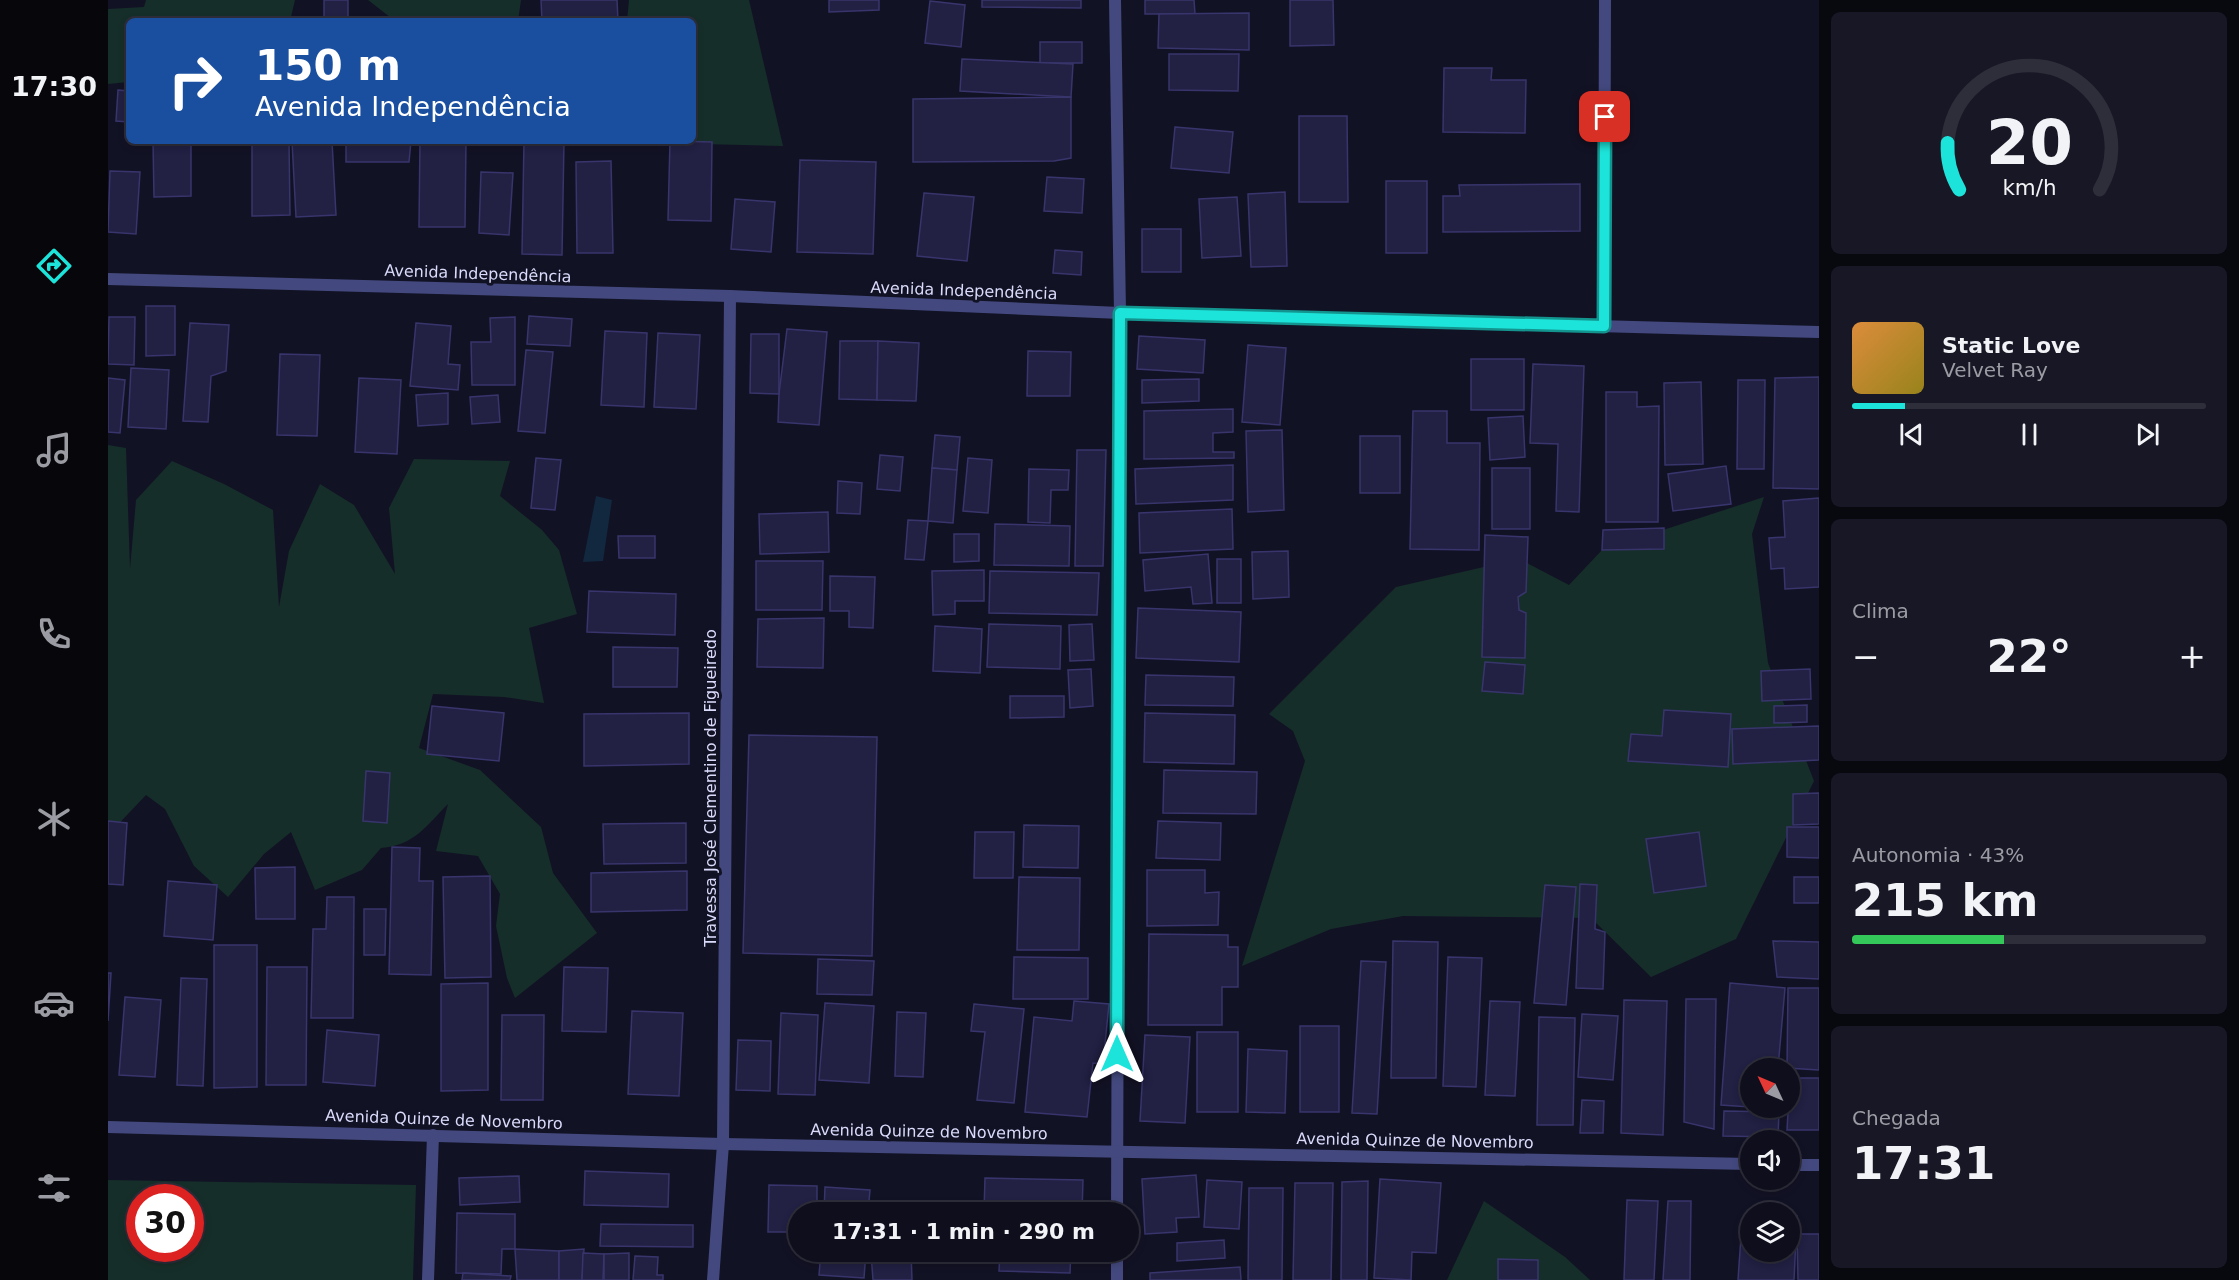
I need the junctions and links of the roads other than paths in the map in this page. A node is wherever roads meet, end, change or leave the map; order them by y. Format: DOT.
graph roads {
  1 [pos="1115,0"];
  2 [pos="1605,0"];
  3 [pos="108,279"];
  4 [pos="730,296"];
  5 [pos="1120,313"];
  6 [pos="1604,326"];
  7 [pos="1819,332"];
  8 [pos="108,1127"];
  9 [pos="433,1135"];
  10 [pos="723,1144"];
  11 [pos="1117,1150"];
  12 [pos="1740,1164"];
  13 [pos="1800,1165"];
  14 [pos="1819,1165"];
  15 [pos="1117,1202"];
  16 [pos="1117,1262"];
  17 [pos="428,1280"];
  18 [pos="713,1280"];
  19 [pos="1117,1280"];
  1 -- 5 [label="street"];
  2 -- 6 [label="street"];
  3 -- 4 [label="street, Avenida Independência"];
  4 -- 5 [label="street, Avenida Independência"];
  4 -- 10 [label="street, Travessa José Clementino de Figueiredo"];
  5 -- 6 [label="street, Avenida Independência"];
  5 -- 11 [label="street"];
  6 -- 7 [label="street, Avenida Independência"];
  8 -- 9 [label="street, Avenida Quinze de Novembro"];
  9 -- 10 [label="street, Avenida Quinze de Novembro"];
  9 -- 17 [label="street"];
  10 -- 11 [label="street, Avenida Quinze de Novembro"];
  10 -- 18 [label="street, Travessa José Clementino de Figueiredo"];
  11 -- 12 [label="street, Avenida Quinze de Novembro"];
  11 -- 15 [label="street"];
  13 -- 14 [label="street"];
  16 -- 19 [label="street"];
}
